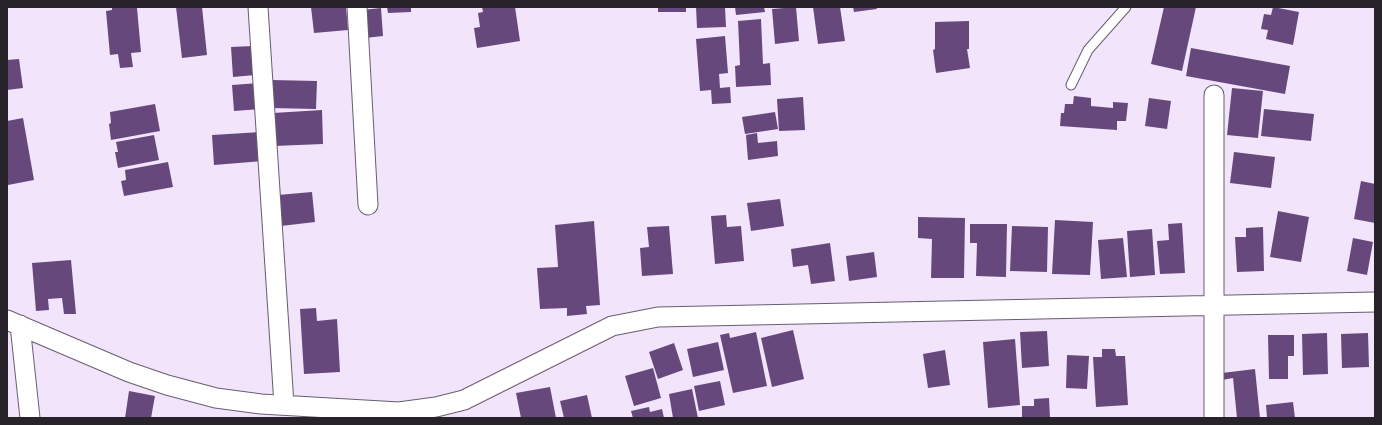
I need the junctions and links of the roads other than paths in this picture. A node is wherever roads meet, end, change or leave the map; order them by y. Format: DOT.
graph roads {
  1 [pos="258,7"];
  2 [pos="357,7"];
  3 [pos="1126,7"];
  4 [pos="1072,85"];
  5 [pos="1214,95"];
  6 [pos="368,205"];
  7 [pos="1375,302"];
  8 [pos="1214,306"];
  9 [pos="14,322"];
  10 [pos="284,405"];
  11 [pos="30,418"];
  12 [pos="1214,418"];
  1 -- 10 [label="street"];
  2 -- 6 [label="street"];
  3 -- 4 [label="lane"];
  5 -- 8 [label="street"];
  7 -- 8 [label="street"];
  8 -- 10 [label="street"];
  8 -- 12 [label="street"];
  9 -- 10 [label="street"];
  9 -- 11 [label="street"];
}
